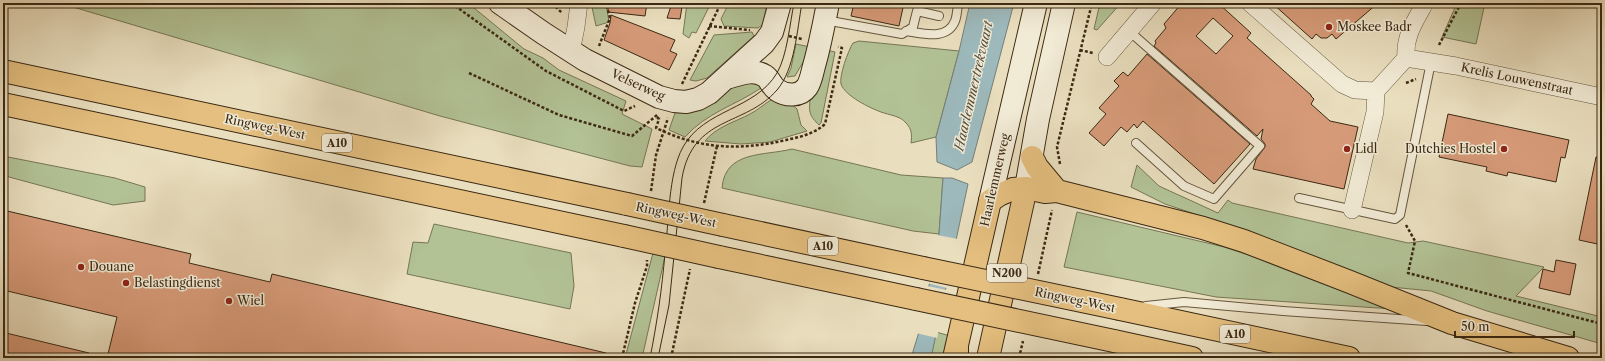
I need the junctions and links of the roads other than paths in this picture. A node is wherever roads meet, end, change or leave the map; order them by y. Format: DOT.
graph roads {
  1 [pos="500,3"];
  2 [pos="579,3"];
  3 [pos="780,3"];
  4 [pos="1036,3"];
  5 [pos="1064,3"];
  6 [pos="1153,3"];
  7 [pos="1250,3"];
  8 [pos="1425,3"];
  9 [pos="958,5"];
  10 [pos="826,12"];
  11 [pos="939,16"];
  12 [pos="906,31"];
  13 [pos="1130,31"];
  14 [pos="772,32"];
  15 [pos="571,52"];
  16 [pos="1107,57"];
  17 [pos="1406,58"];
  18 [pos="1431,62"];
  19 [pos="3,71"];
  20 [pos="766,76"];
  21 [pos="726,78"];
  22 [pos="1376,91"];
  23 [pos="1602,97"];
  24 [pos="3,104"];
  25 [pos="1136,143"];
  26 [pos="1032,157"];
  27 [pos="1026,188"];
  28 [pos="1057,191"];
  29 [pos="1299,198"];
  30 [pos="990,201"];
  31 [pos="1352,210"];
  32 [pos="1120,309"];
  33 [pos="1452,323"];
  34 [pos="956,355"];
  35 [pos="988,358"];
  36 [pos="1192,358"];
  37 [pos="1349,358"];
  38 [pos="1568,358"];
  1 -- 15 [label="street, Velserweg"];
  2 -- 15 [label="street"];
  3 -- 14 [label="street"];
  4 -- 30 [label="street, Haarlemmerweg / N200"];
  5 -- 26 [label="street"];
  6 -- 13 [label="street"];
  7 -- 22 [label="street"];
  8 -- 17 [label="street"];
  9 -- 12 [label="lane"];
  10 -- 12 [label="lane"];
  10 -- 20 [label="street"];
  11 -- 12 [label="lane"];
  13 -- 16 [label="street"];
  13 -- 25 [label="lane"];
  14 -- 20 [label="street"];
  14 -- 21 [label="street, Velserweg"];
  15 -- 21 [label="street, Velserweg"];
  17 -- 18 [label="street, Krelis Louwenstraat"];
  17 -- 22 [label="street"];
  18 -- 23 [label="street, Krelis Louwenstraat"];
  18 -- 31 [label="lane"];
  19 -- 32 [label="main road, Ringweg-West / A10, bridge"];
  20 -- 21 [label="street"];
  22 -- 31 [label="street"];
  24 -- 36 [label="main road, bridge"];
  26 -- 27 [label="street, N200"];
  26 -- 28 [label="main road"];
  27 -- 28 [label="main road, A10"];
  27 -- 30 [label="main road, A10"];
  27 -- 35 [label="main road, N200"];
  28 -- 33 [label="main road, A10"];
  29 -- 31 [label="lane"];
  30 -- 34 [label="main road, Haarlemmerweg / N200"];
  32 -- 33 [label="lane, A10"];
  32 -- 37 [label="main road, Ringweg-West / A10"];
  33 -- 38 [label="main road, A10"];
}
